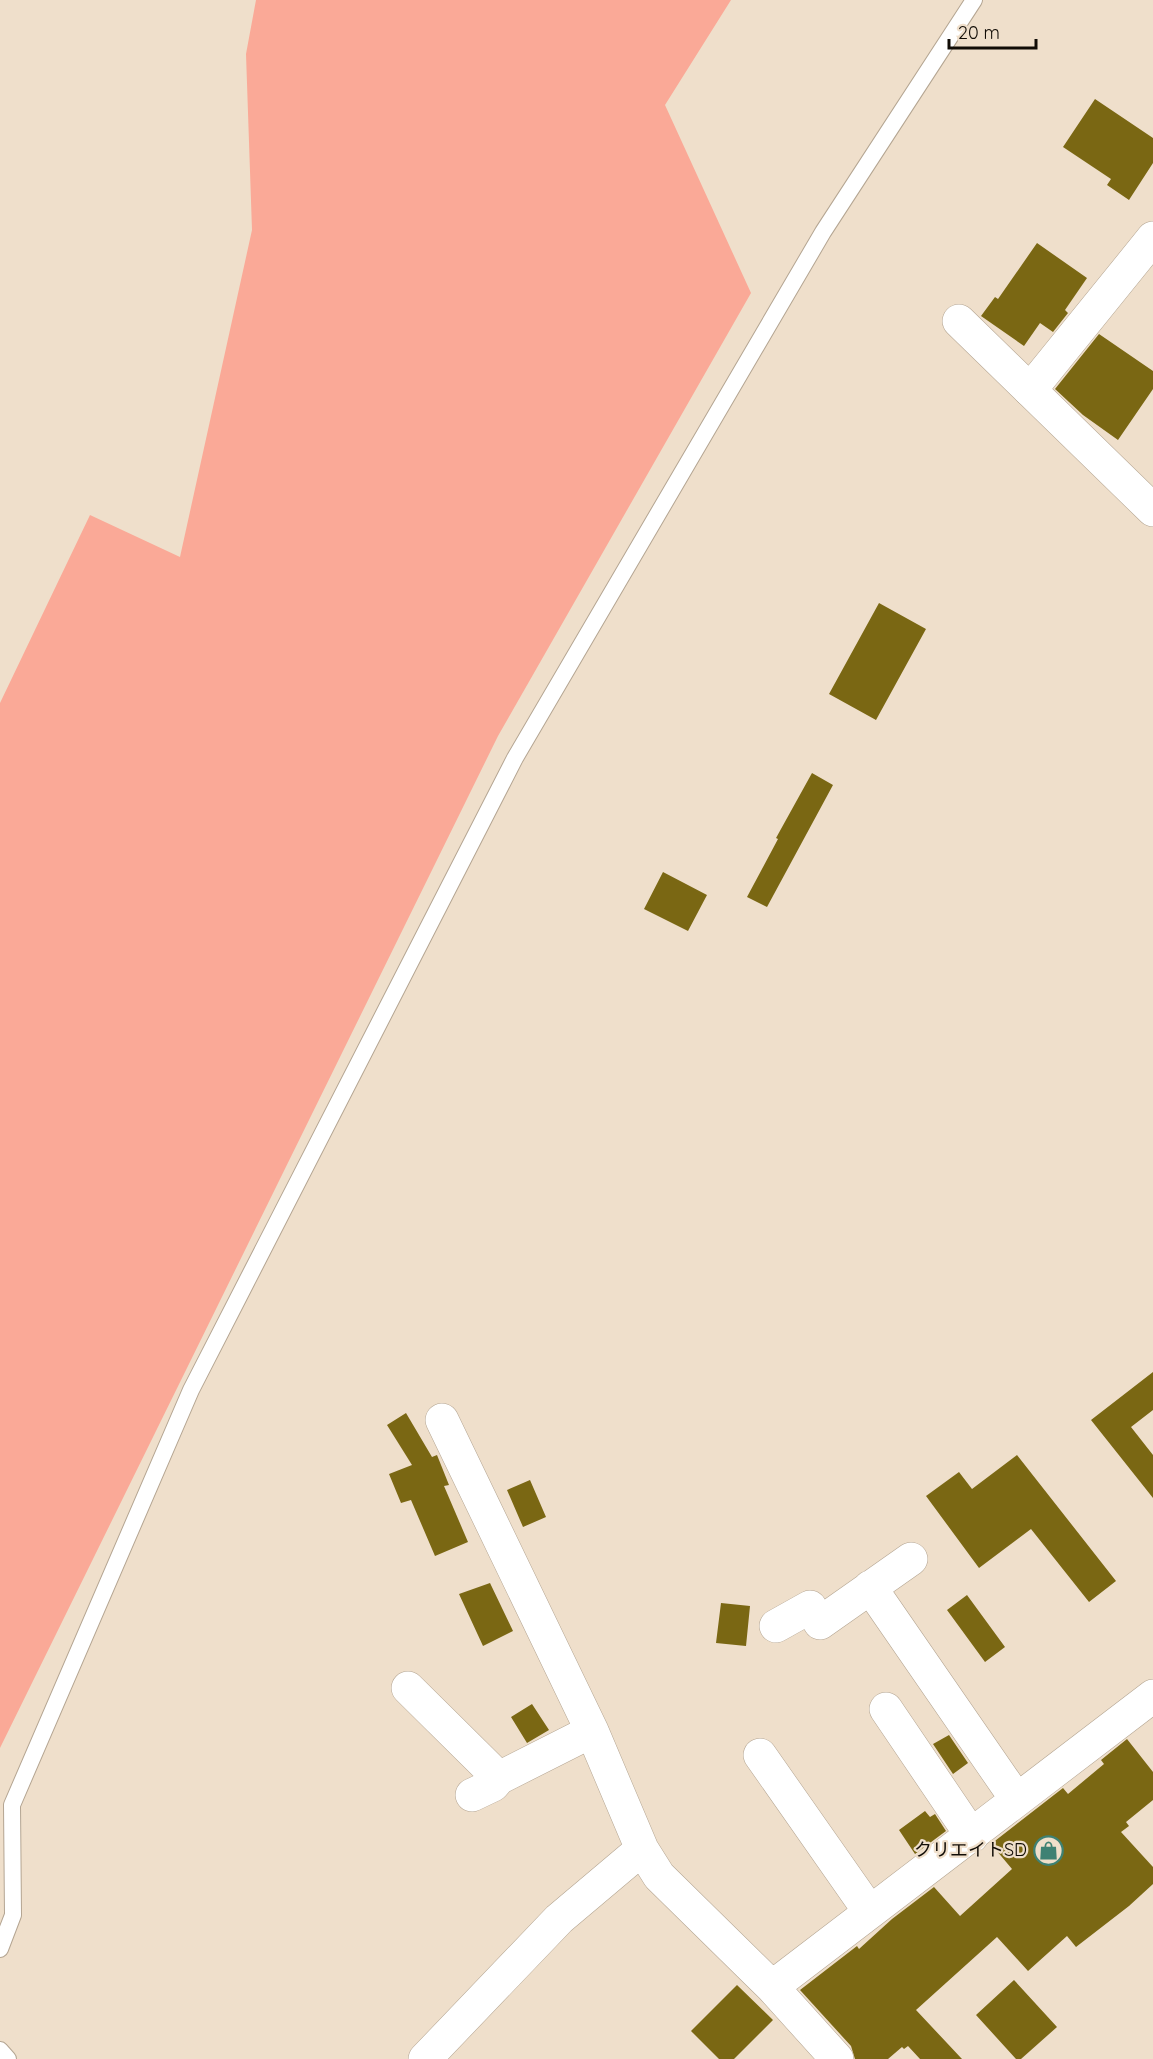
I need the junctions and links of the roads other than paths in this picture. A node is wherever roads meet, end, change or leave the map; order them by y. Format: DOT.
graph roads {
  1 [pos="974,0"];
  2 [pos="1153,238"];
  3 [pos="959,321"];
  4 [pos="1030,390"];
  5 [pos="1153,510"];
  6 [pos="442,1420"];
  7 [pos="911,1559"];
  8 [pos="870,1587"];
  9 [pos="776,1626"];
  10 [pos="408,1688"];
  11 [pos="1153,1696"];
  12 [pos="886,1709"];
  13 [pos="592,1731"];
  14 [pos="760,1755"];
  15 [pos="1017,1800"];
  16 [pos="972,1836"];
  17 [pos="642,1849"];
  18 [pos="870,1912"];
  19 [pos="0,1949"];
  20 [pos="772,1987"];
  21 [pos="0,2050"];
  22 [pos="8,2059"];
  23 [pos="425,2059"];
  24 [pos="837,2059"];
  1 -- 19 [label="lane"];
  2 -- 4 [label="street"];
  3 -- 4 [label="street"];
  4 -- 5 [label="street"];
  6 -- 13 [label="street"];
  7 -- 8 [label="street"];
  8 -- 9 [label="street"];
  8 -- 15 [label="street"];
  10 -- 13 [label="street"];
  11 -- 15 [label="street"];
  12 -- 16 [label="street"];
  13 -- 17 [label="street"];
  14 -- 18 [label="street"];
  15 -- 16 [label="street"];
  16 -- 18 [label="street"];
  17 -- 20 [label="street"];
  17 -- 23 [label="street"];
  18 -- 20 [label="street"];
  20 -- 24 [label="street"];
  21 -- 22 [label="lane"];
}
